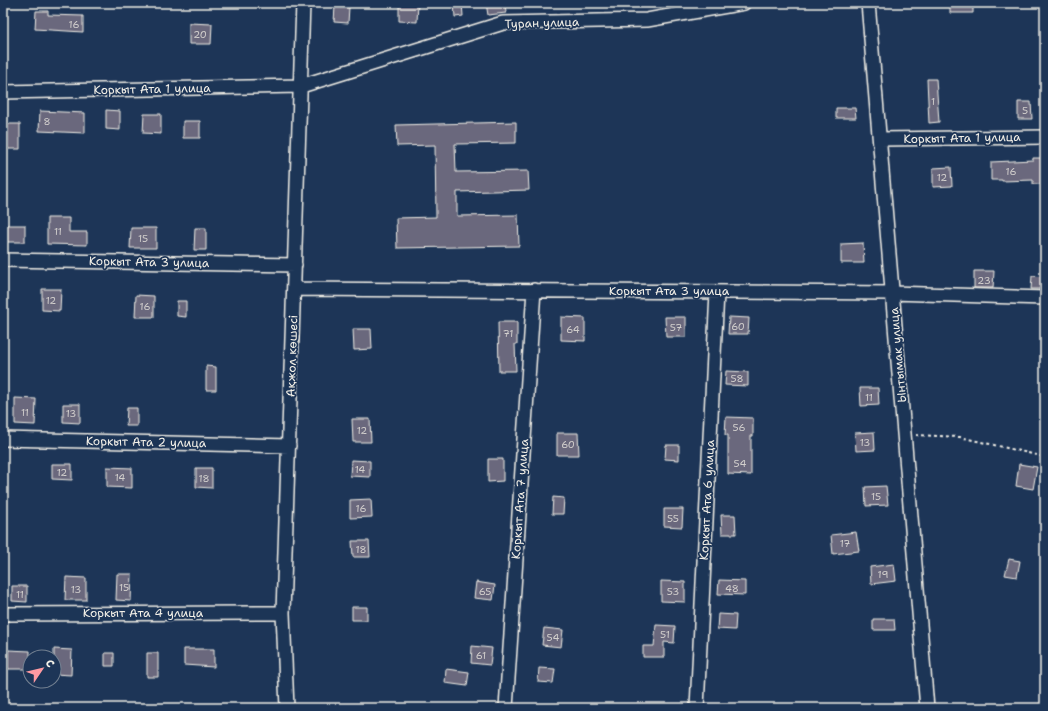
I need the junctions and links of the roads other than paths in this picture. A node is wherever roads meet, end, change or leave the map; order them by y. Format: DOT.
graph roads {
  1 [pos="303,3"];
  2 [pos="744,3"];
  3 [pos="868,3"];
  4 [pos="300,86"];
  5 [pos="3,92"];
  6 [pos="1045,137"];
  7 [pos="880,139"];
  8 [pos="3,260"];
  9 [pos="295,265"];
  10 [pos="294,289"];
  11 [pos="534,290"];
  12 [pos="717,292"];
  13 [pos="893,293"];
  14 [pos="1045,298"];
  15 [pos="3,439"];
  16 [pos="289,446"];
  17 [pos="283,613"];
  18 [pos="3,614"];
  19 [pos="286,708"];
  20 [pos="506,708"];
  21 [pos="697,708"];
  22 [pos="927,708"];
  1 -- 4 [label="street, Ақжол көшесі"];
  2 -- 4 [label="street, Туран улица"];
  3 -- 7 [label="street, Ынтымак улица"];
  4 -- 5 [label="street, Коркыт Ата 1 улица"];
  4 -- 9 [label="street, Ақжол көшесі"];
  6 -- 7 [label="street, Коркыт Ата 1 улица"];
  7 -- 13 [label="street, Ынтымак улица"];
  8 -- 9 [label="street, Коркыт Ата 3 улица"];
  9 -- 10 [label="street, Ақжол көшесі"];
  10 -- 11 [label="street, Коркыт Ата 3 улица"];
  10 -- 16 [label="street, Ақжол көшесі"];
  11 -- 12 [label="street, Коркыт Ата 3 улица"];
  11 -- 20 [label="street, Коркыт Ата 7 улица"];
  12 -- 13 [label="street, Коркыт Ата 3 улица"];
  12 -- 21 [label="street, Коркыт Ата 6 улица"];
  13 -- 14 [label="street, Коркыт Ата 3 улица"];
  13 -- 22 [label="street, Ынтымак улица"];
  15 -- 16 [label="street, Коркыт Ата 2 улица"];
  16 -- 17 [label="street, Ақжол көшесі"];
  17 -- 18 [label="street, Коркыт Ата 4 улица"];
  17 -- 19 [label="street, Ақжол көшесі"];
}
